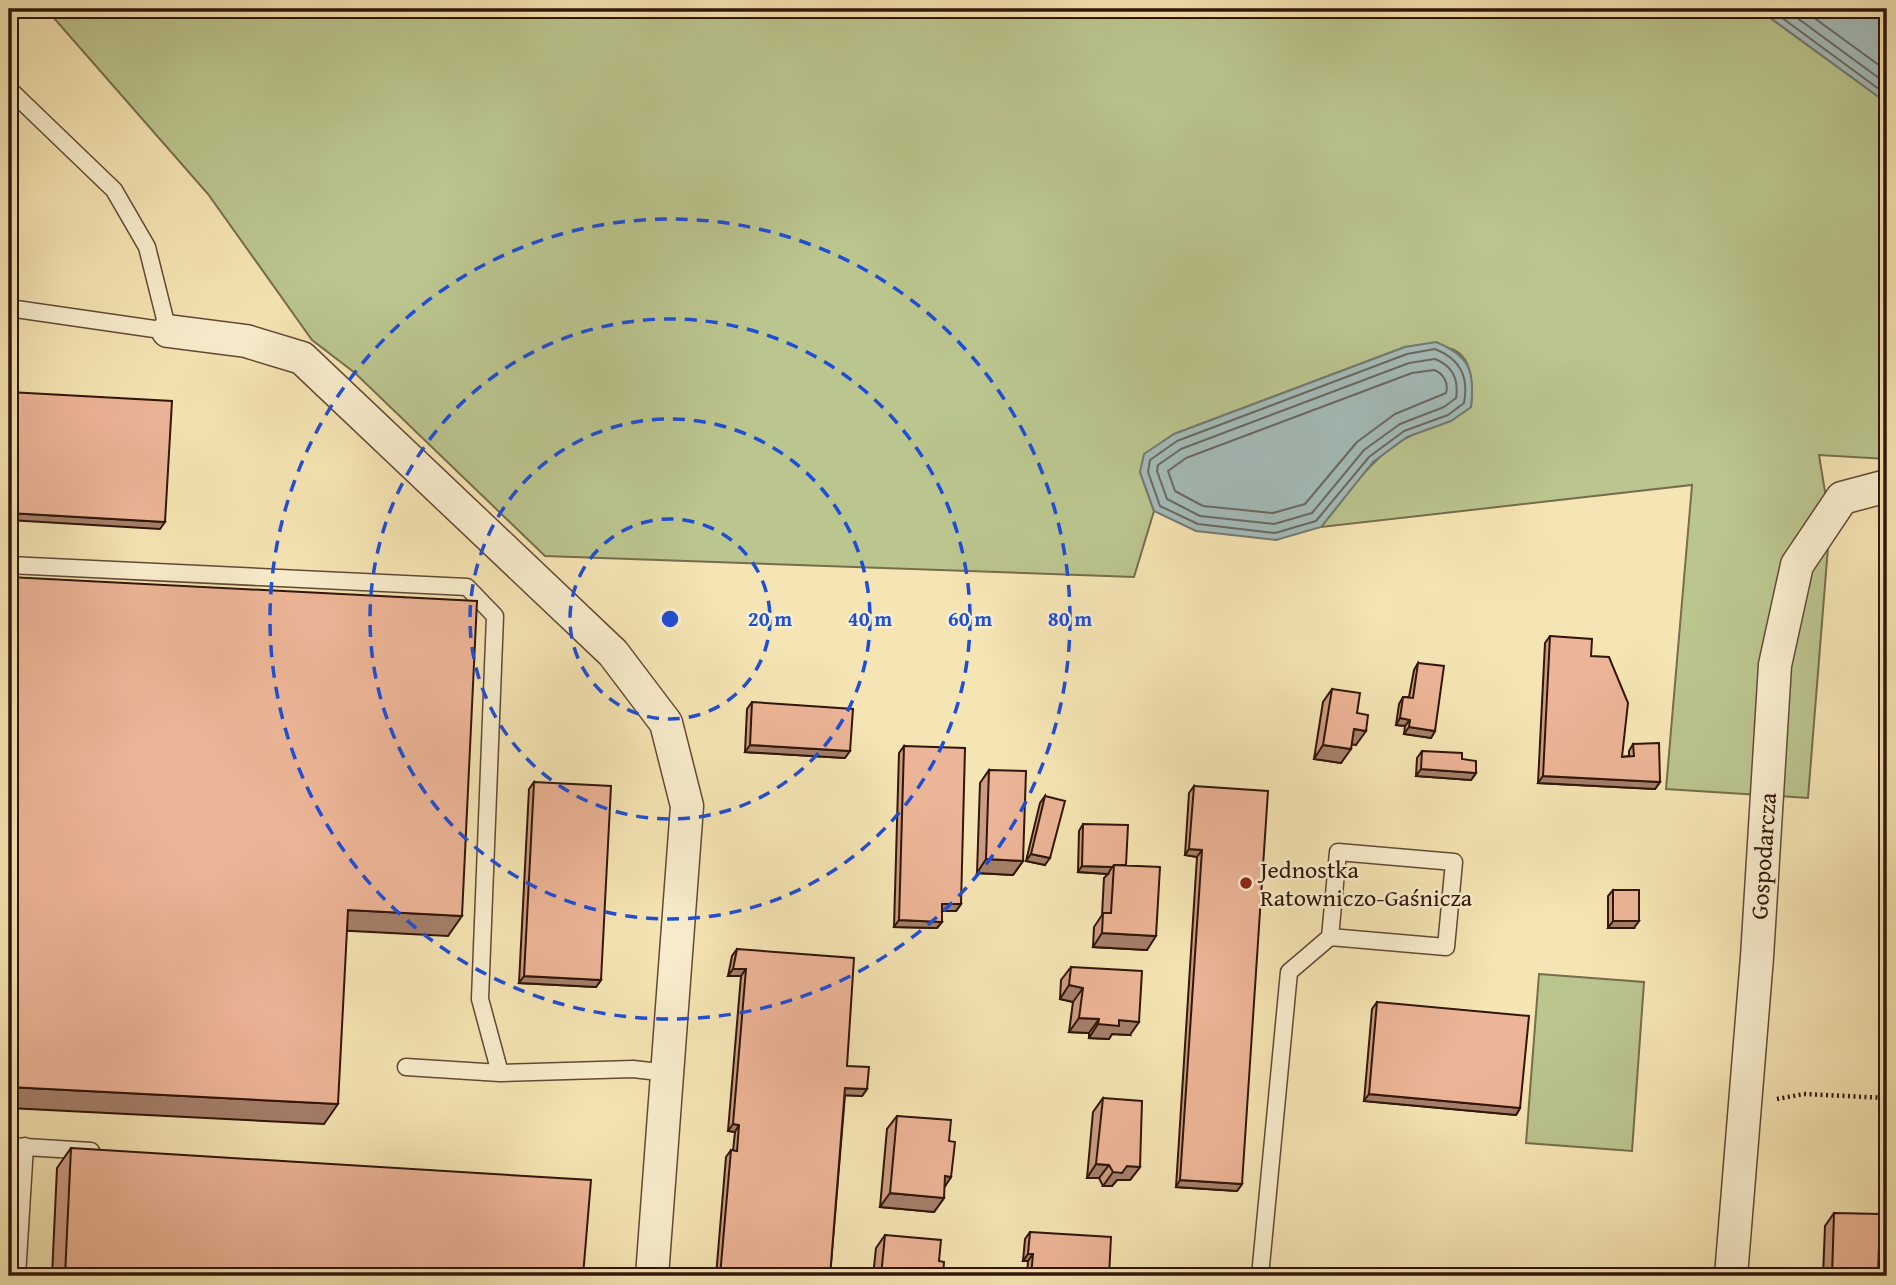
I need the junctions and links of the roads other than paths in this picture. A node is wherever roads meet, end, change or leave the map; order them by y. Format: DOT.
graph roads {
  1 [pos="9,89"];
  2 [pos="9,308"];
  3 [pos="168,331"];
  4 [pos="1887,486"];
  5 [pos="9,565"];
  6 [pos="1330,937"];
  7 [pos="406,1067"];
  8 [pos="500,1073"];
  9 [pos="668,1073"];
  10 [pos="17,1146"];
  11 [pos="105,1152"];
  12 [pos="17,1276"];
  13 [pos="652,1276"];
  14 [pos="1260,1276"];
  15 [pos="1731,1276"];
  1 -- 3 [label="lane"];
  2 -- 3 [label="lane"];
  3 -- 9 [label="street"];
  4 -- 15 [label="street, Gospodarcza"];
  5 -- 8 [label="lane"];
  6 -- 6 [label="lane"];
  6 -- 14 [label="lane"];
  7 -- 8 [label="lane"];
  8 -- 9 [label="lane"];
  9 -- 13 [label="street"];
  10 -- 11 [label="lane"];
  10 -- 12 [label="lane"];
}
